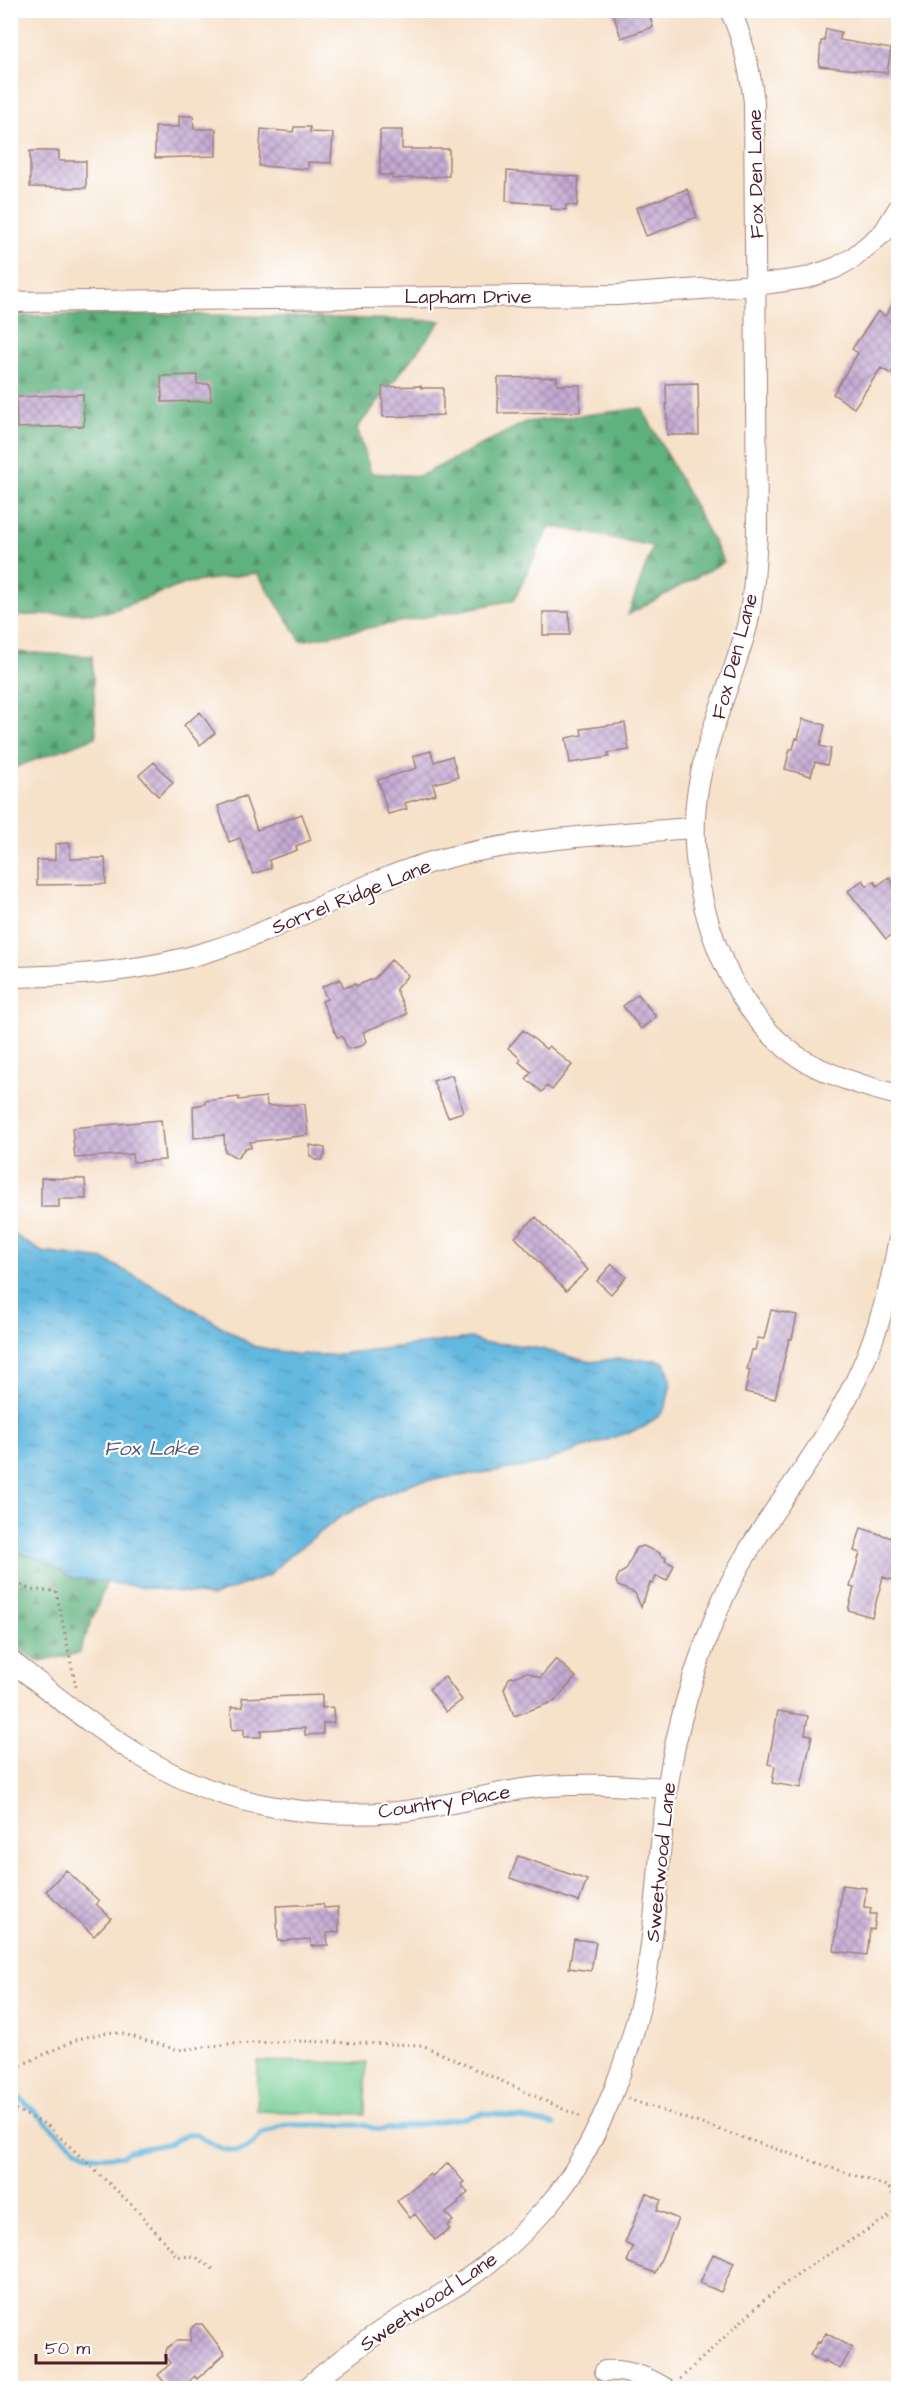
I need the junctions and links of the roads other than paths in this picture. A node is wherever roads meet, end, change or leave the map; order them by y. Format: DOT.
graph roads {
  1 [pos="730,10"];
  2 [pos="898,209"];
  3 [pos="756,285"];
  4 [pos="10,302"];
  5 [pos="694,828"];
  6 [pos="10,977"];
  7 [pos="898,1095"];
  8 [pos="898,1243"];
  9 [pos="10,1660"];
  10 [pos="667,1788"];
  11 [pos="605,2371"];
  12 [pos="672,2385"];
  13 [pos="307,2388"];
  1 -- 3 [label="street, Fox Den Lane"];
  2 -- 3 [label="street, Lapham Drive"];
  3 -- 4 [label="street, Lapham Drive"];
  3 -- 5 [label="street, Fox Den Lane"];
  5 -- 6 [label="street, Sorrel Ridge Lane"];
  5 -- 7 [label="street, Fox Den Lane"];
  8 -- 10 [label="street, Sweetwood Lane"];
  9 -- 10 [label="street, Country Place"];
  10 -- 13 [label="street, Sweetwood Lane"];
  11 -- 12 [label="street"];
}
